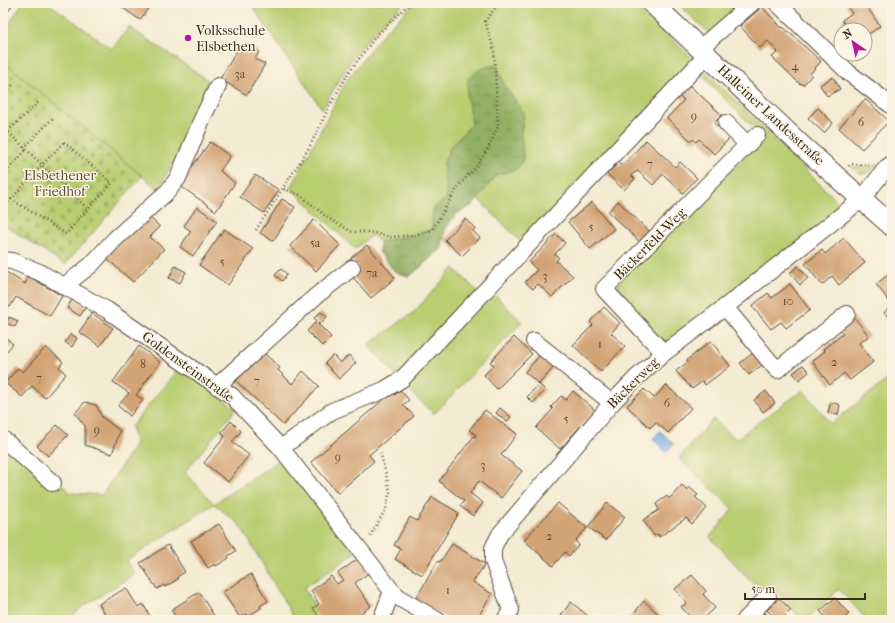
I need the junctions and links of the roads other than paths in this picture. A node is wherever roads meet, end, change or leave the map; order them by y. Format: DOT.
graph roads {
  1 [pos="652,3"];
  2 [pos="752,3"];
  3 [pos="777,3"];
  4 [pos="704,52"];
  5 [pos="218,86"];
  6 [pos="892,106"];
  7 [pos="726,123"];
  8 [pos="892,164"];
  9 [pos="862,199"];
  10 [pos="892,226"];
  11 [pos="3,260"];
  12 [pos="352,268"];
  13 [pos="64,286"];
  14 [pos="725,307"];
  15 [pos="846,314"];
  16 [pos="534,341"];
  17 [pos="664,353"];
  18 [pos="217,386"];
  19 [pos="612,403"];
  20 [pos="3,439"];
  21 [pos="281,448"];
  22 [pos="53,483"];
  23 [pos="392,591"];
  24 [pos="768,596"];
  25 [pos="381,620"];
  26 [pos="437,620"];
  27 [pos="505,620"];
  28 [pos="745,620"];
  1 -- 4 [label="main road, Halleiner Landesstraße"];
  2 -- 4 [label="street"];
  3 -- 6 [label="street"];
  4 -- 9 [label="main road, Halleiner Landesstraße"];
  4 -- 21 [label="street"];
  5 -- 13 [label="street"];
  7 -- 17 [label="street, Bäckerfeld-Weg"];
  8 -- 9 [label="street, Bäckerweg"];
  9 -- 10 [label="main road, Halleiner Landesstraße"];
  9 -- 14 [label="street, Bäckerweg"];
  11 -- 13 [label="street, Goldensteinstraße"];
  12 -- 18 [label="street"];
  13 -- 18 [label="street, Goldensteinstraße"];
  14 -- 15 [label="street"];
  14 -- 17 [label="street, Bäckerweg"];
  16 -- 19 [label="street"];
  17 -- 19 [label="street, Bäckerweg"];
  18 -- 21 [label="street, Goldensteinstraße"];
  19 -- 27 [label="street, Bäckerweg"];
  20 -- 22 [label="street"];
  21 -- 23 [label="street, Goldensteinstraße"];
  23 -- 25 [label="street"];
  23 -- 26 [label="street, Goldensteinstraße"];
  24 -- 28 [label="street"];
}
